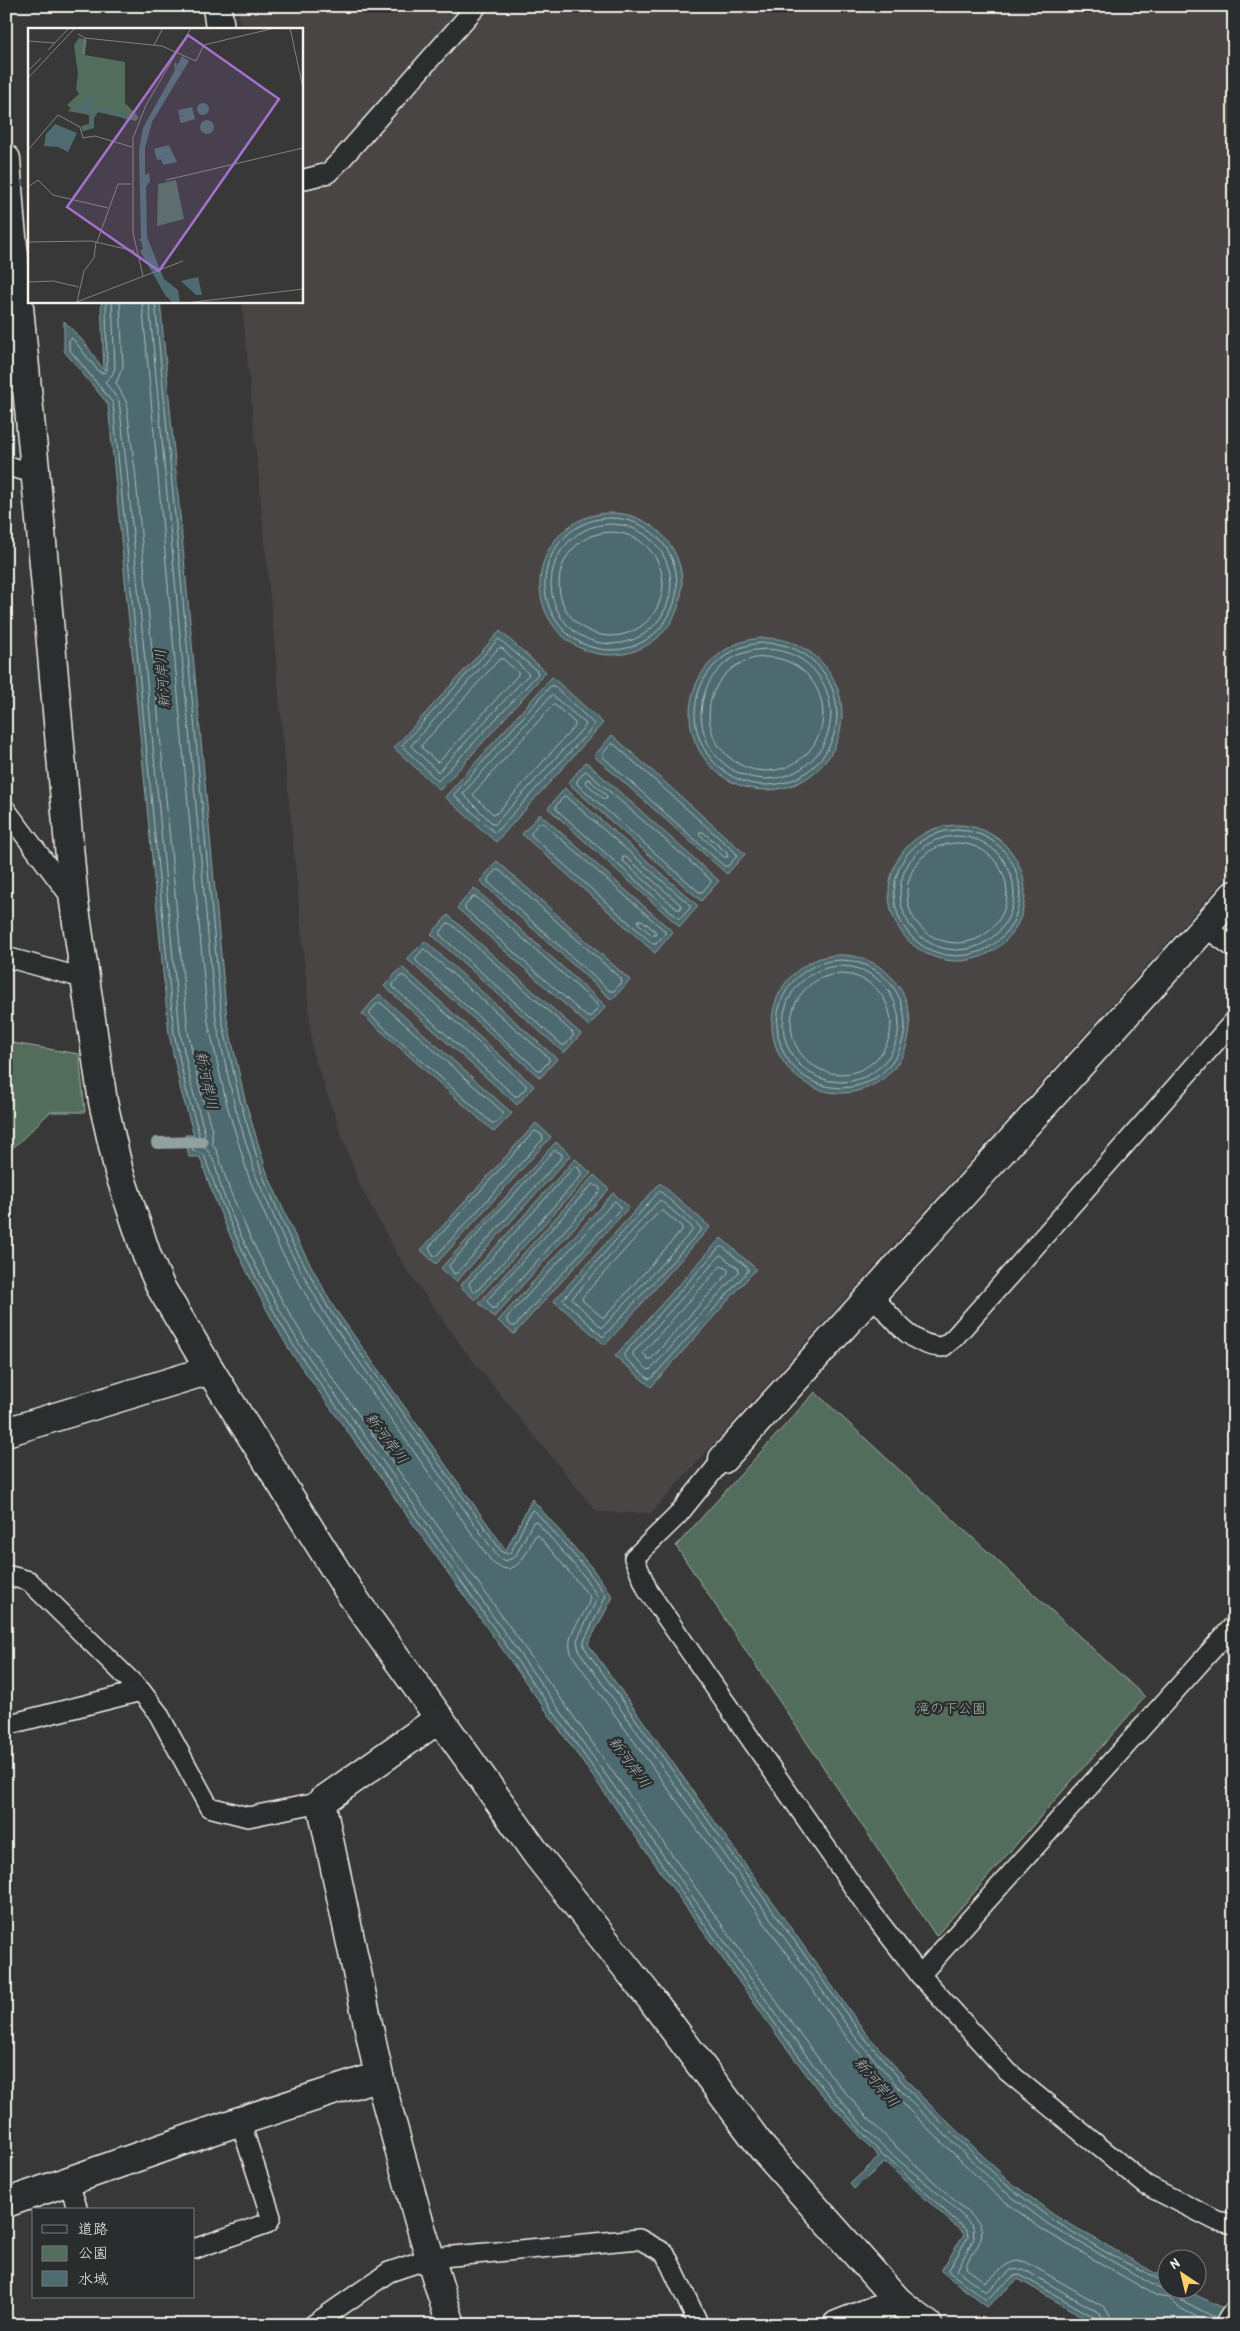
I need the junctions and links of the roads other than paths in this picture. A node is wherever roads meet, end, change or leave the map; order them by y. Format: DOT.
graph roads {
  1 [pos="217,6"];
  2 [pos="477,6"];
  3 [pos="220,28"];
  4 [pos="6,159"];
  5 [pos="302,180"];
  6 [pos="15,215"];
  7 [pos="17,383"];
  8 [pos="6,466"];
  9 [pos="35,473"];
  10 [pos="6,810"];
  11 [pos="1234,896"];
  12 [pos="74,902"];
  13 [pos="1205,927"];
  14 [pos="1234,948"];
  15 [pos="6,957"];
  16 [pos="86,979"];
  17 [pos="1234,1021"];
  18 [pos="872,1295"];
  19 [pos="210,1370"];
  20 [pos="6,1432"];
  21 [pos="723,1459"];
  22 [pos="6,1575"];
  23 [pos="1234,1625"];
  24 [pos="141,1691"];
  25 [pos="440,1718"];
  26 [pos="6,1725"];
  27 [pos="321,1802"];
  28 [pos="920,1975"];
  29 [pos="379,2076"];
  30 [pos="240,2121"];
  31 [pos="68,2181"];
  32 [pos="6,2203"];
  33 [pos="77,2208"];
  34 [pos="1234,2224"];
  35 [pos="195,2249"];
  36 [pos="431,2258"];
  37 [pos="898,2301"];
  38 [pos="1234,2317"];
  39 [pos="313,2325"];
  40 [pos="451,2325"];
  41 [pos="699,2325"];
  42 [pos="837,2325"];
  43 [pos="928,2325"];
  44 [pos="1229,2325"];
  1 -- 3 [label="street"];
  2 -- 5 [label="lane"];
  4 -- 6 [label="street"];
  6 -- 7 [label="street"];
  7 -- 9 [label="street"];
  8 -- 9 [label="lane"];
  9 -- 12 [label="street"];
  10 -- 12 [label="lane"];
  11 -- 13 [label="street"];
  12 -- 16 [label="street"];
  13 -- 14 [label="lane"];
  13 -- 18 [label="street"];
  15 -- 16 [label="lane"];
  16 -- 19 [label="street"];
  17 -- 18 [label="lane"];
  18 -- 21 [label="street"];
  19 -- 20 [label="street"];
  19 -- 25 [label="street"];
  21 -- 28 [label="lane"];
  22 -- 24 [label="lane"];
  23 -- 28 [label="lane"];
  24 -- 26 [label="lane"];
  24 -- 27 [label="lane"];
  25 -- 27 [label="street"];
  25 -- 37 [label="street"];
  27 -- 29 [label="street"];
  28 -- 34 [label="lane"];
  29 -- 30 [label="street"];
  29 -- 36 [label="street"];
  30 -- 31 [label="street"];
  30 -- 35 [label="lane"];
  31 -- 32 [label="street"];
  31 -- 33 [label="lane"];
  36 -- 39 [label="lane"];
  36 -- 40 [label="street"];
  36 -- 41 [label="lane"];
  37 -- 42 [label="street"];
  37 -- 43 [label="street"];
  38 -- 44 [label="street"];
}
